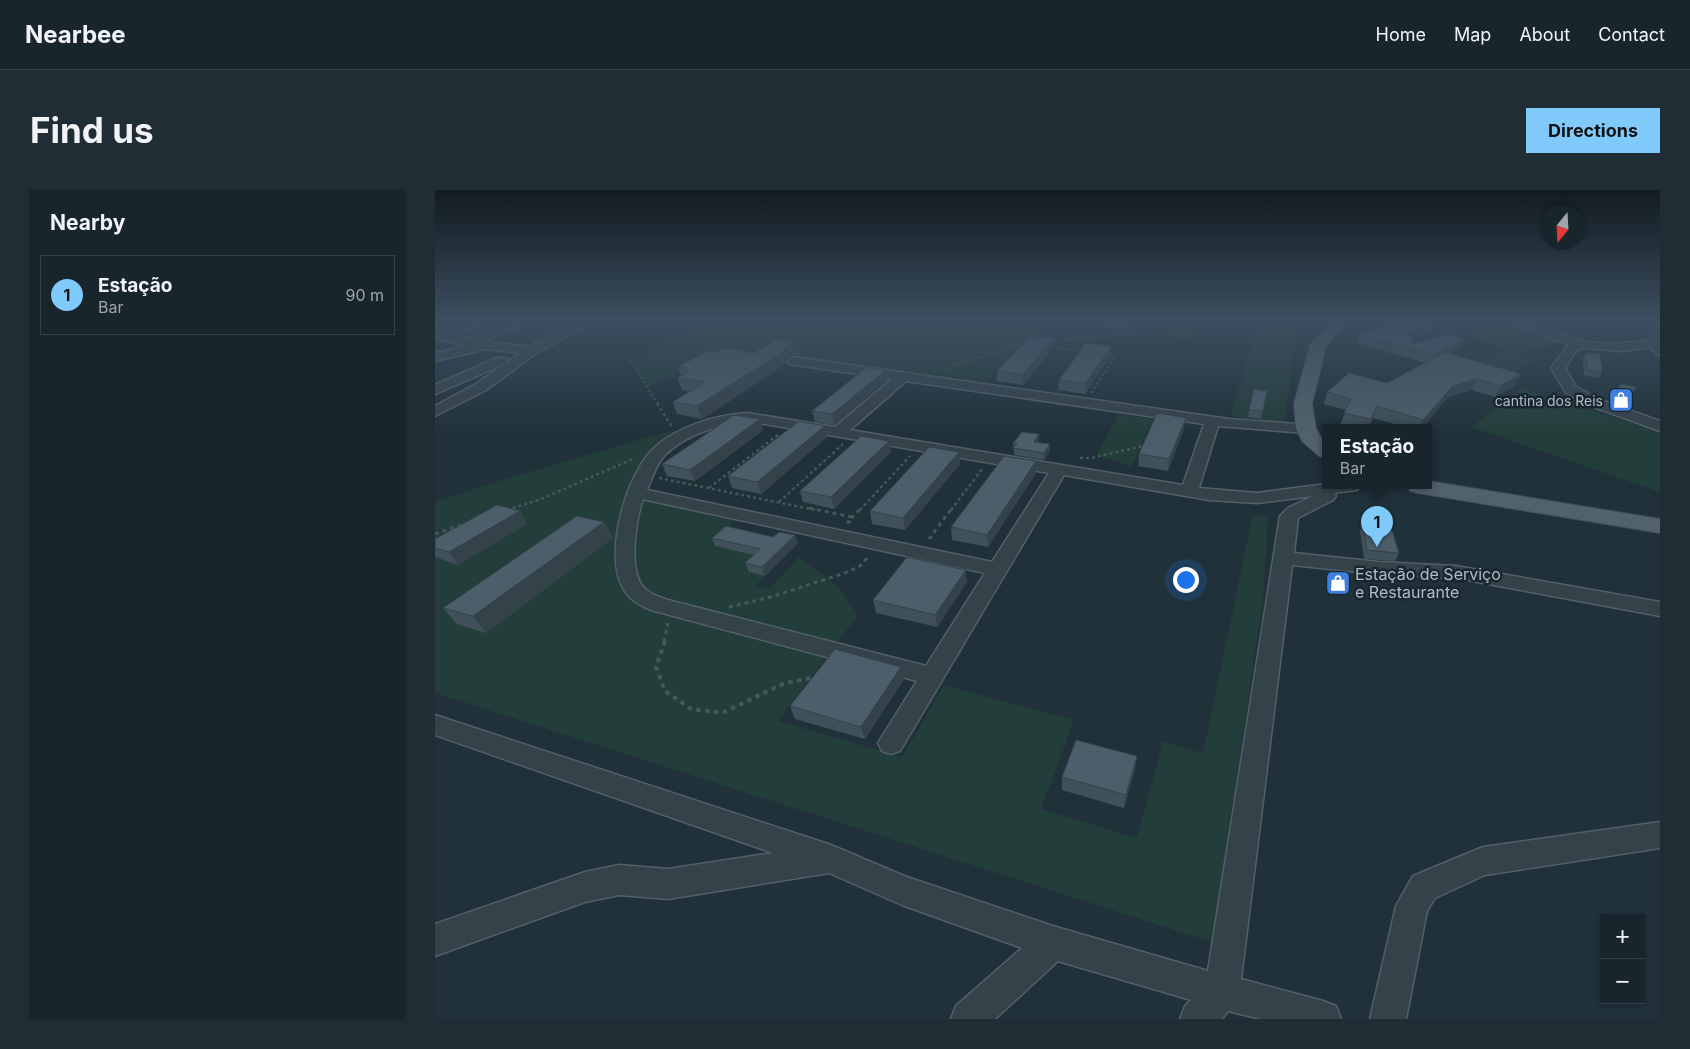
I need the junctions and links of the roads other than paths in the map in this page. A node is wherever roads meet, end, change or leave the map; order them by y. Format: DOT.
graph roads {
  1 [pos="510,358"];
  2 [pos="518,358"];
  3 [pos="1315,358"];
  4 [pos="1565,358"];
  5 [pos="794,361"];
  6 [pos="903,376"];
  7 [pos="435,390"];
  8 [pos="435,412"];
  9 [pos="1211,421"];
  10 [pos="1660,426"];
  11 [pos="1306,428"];
  12 [pos="837,437"];
  13 [pos="1322,449"];
  14 [pos="1059,470"];
  15 [pos="1432,488"];
  16 [pos="1328,489"];
  17 [pos="1345,489"];
  18 [pos="1189,492"];
  19 [pos="647,495"];
  20 [pos="1660,526"];
  21 [pos="1283,558"];
  22 [pos="998,570"];
  23 [pos="1660,609"];
  24 [pos="932,676"];
  25 [pos="435,725"];
  26 [pos="891,743"];
  27 [pos="1660,835"];
  28 [pos="831,858"];
  29 [pos="435,940"];
  30 [pos="1053,943"];
  31 [pos="1222,992"];
  32 [pos="1269,1011"];
  33 [pos="969,1019"];
  34 [pos="1198,1019"];
  35 [pos="1323,1019"];
  36 [pos="1388,1019"];
  1 -- 7 [label="street"];
  2 -- 8 [label="street"];
  3 -- 11 [label="main road"];
  4 -- 10 [label="street"];
  5 -- 6 [label="street"];
  6 -- 9 [label="street"];
  6 -- 12 [label="street"];
  9 -- 11 [label="street"];
  9 -- 18 [label="street"];
  11 -- 13 [label="main road"];
  12 -- 14 [label="street"];
  12 -- 24 [label="street"];
  14 -- 18 [label="street"];
  14 -- 22 [label="street"];
  15 -- 20 [label="main road"];
  16 -- 18 [label="street"];
  17 -- 21 [label="street"];
  19 -- 22 [label="street"];
  21 -- 23 [label="street"];
  21 -- 31 [label="street"];
  22 -- 24 [label="street"];
  24 -- 26 [label="street"];
  25 -- 28 [label="street"];
  27 -- 36 [label="street"];
  28 -- 29 [label="street"];
  28 -- 30 [label="street"];
  30 -- 31 [label="street"];
  30 -- 33 [label="street"];
  31 -- 32 [label="street"];
  31 -- 34 [label="street"];
  32 -- 35 [label="street"];
}
